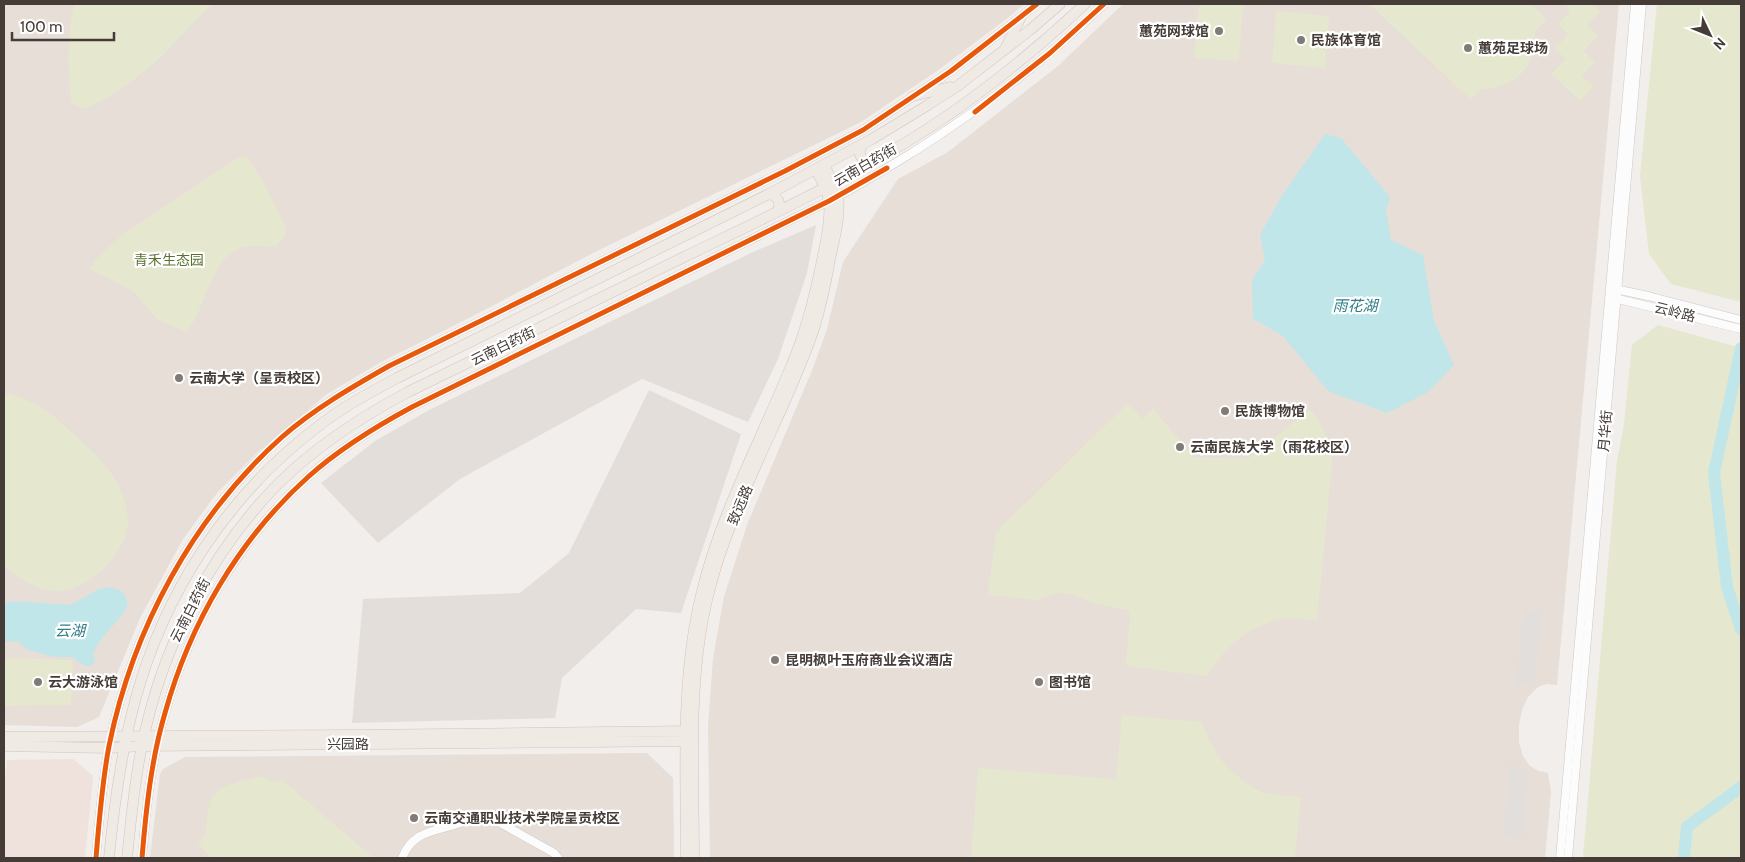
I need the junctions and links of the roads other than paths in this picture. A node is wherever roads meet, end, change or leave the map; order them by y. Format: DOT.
graph roads {
  1 [pos="1037,4"];
  2 [pos="1060,4"];
  3 [pos="1084,4"];
  4 [pos="1104,4"];
  5 [pos="1635,4"];
  6 [pos="1642,4"];
  7 [pos="1020,19"];
  8 [pos="1004,50"];
  9 [pos="959,85"];
  10 [pos="913,96"];
  11 [pos="862,145"];
  12 [pos="870,163"];
  13 [pos="820,167"];
  14 [pos="829,185"];
  15 [pos="769,194"];
  16 [pos="833,199"];
  17 [pos="778,211"];
  18 [pos="1614,289"];
  19 [pos="1613,298"];
  20 [pos="1741,320"];
  21 [pos="1741,329"];
  22 [pos="689,736"];
  23 [pos="4,737"];
  24 [pos="143,741"];
  25 [pos="110,742"];
  26 [pos="125,742"];
  27 [pos="158,742"];
  28 [pos="4,746"];
  29 [pos="96,858"];
  30 [pos="109,858"];
  31 [pos="127,858"];
  32 [pos="142,858"];
  33 [pos="402,858"];
  34 [pos="558,858"];
  35 [pos="686,858"];
  36 [pos="694,858"];
  37 [pos="1560,858"];
  38 [pos="1568,858"];
  1 -- 7 [label="street"];
  2 -- 8 [label="main road, 云南白药街"];
  3 -- 12 [label="main road, 云南白药街"];
  4 -- 16 [label="street"];
  5 -- 18 [label="street, 月华街"];
  6 -- 18 [label="street, 月华街"];
  7 -- 8 [label="main road"];
  7 -- 10 [label="street"];
  8 -- 9 [label="main road, 云南白药街"];
  9 -- 10 [label="main road"];
  9 -- 11 [label="main road, 云南白药街"];
  10 -- 25 [label="street"];
  11 -- 12 [label="main road"];
  11 -- 13 [label="main road, 云南白药街"];
  12 -- 14 [label="main road, 云南白药街"];
  13 -- 14 [label="main road, 致远路"];
  13 -- 15 [label="main road, 云南白药街"];
  14 -- 16 [label="main road, 致远路"];
  14 -- 17 [label="main road, 云南白药街"];
  15 -- 17 [label="main road"];
  15 -- 26 [label="main road, 云南白药街"];
  16 -- 22 [label="main road, 致远路"];
  16 -- 27 [label="street"];
  17 -- 24 [label="main road, 云南白药街"];
  18 -- 19 [label="street, 月华街"];
  18 -- 20 [label="street, 云岭路"];
  19 -- 21 [label="street, 云岭路"];
  19 -- 37 [label="street, 月华街"];
  19 -- 38 [label="street, 月华街"];
  22 -- 27 [label="main road, 兴园路"];
  22 -- 35 [label="main road, 致远路"];
  22 -- 36 [label="main road, 致远路"];
  23 -- 25 [label="main road, 兴园路"];
  24 -- 26 [label="main road, 兴园路"];
  24 -- 27 [label="main road, 兴园路"];
  24 -- 31 [label="main road, 云南白药街"];
  25 -- 26 [label="main road, 兴园路"];
  25 -- 28 [label="main road, 兴园路"];
  25 -- 29 [label="street"];
  26 -- 30 [label="main road, 云南白药街"];
  27 -- 32 [label="street"];
  33 -- 34 [label="street"];
}
